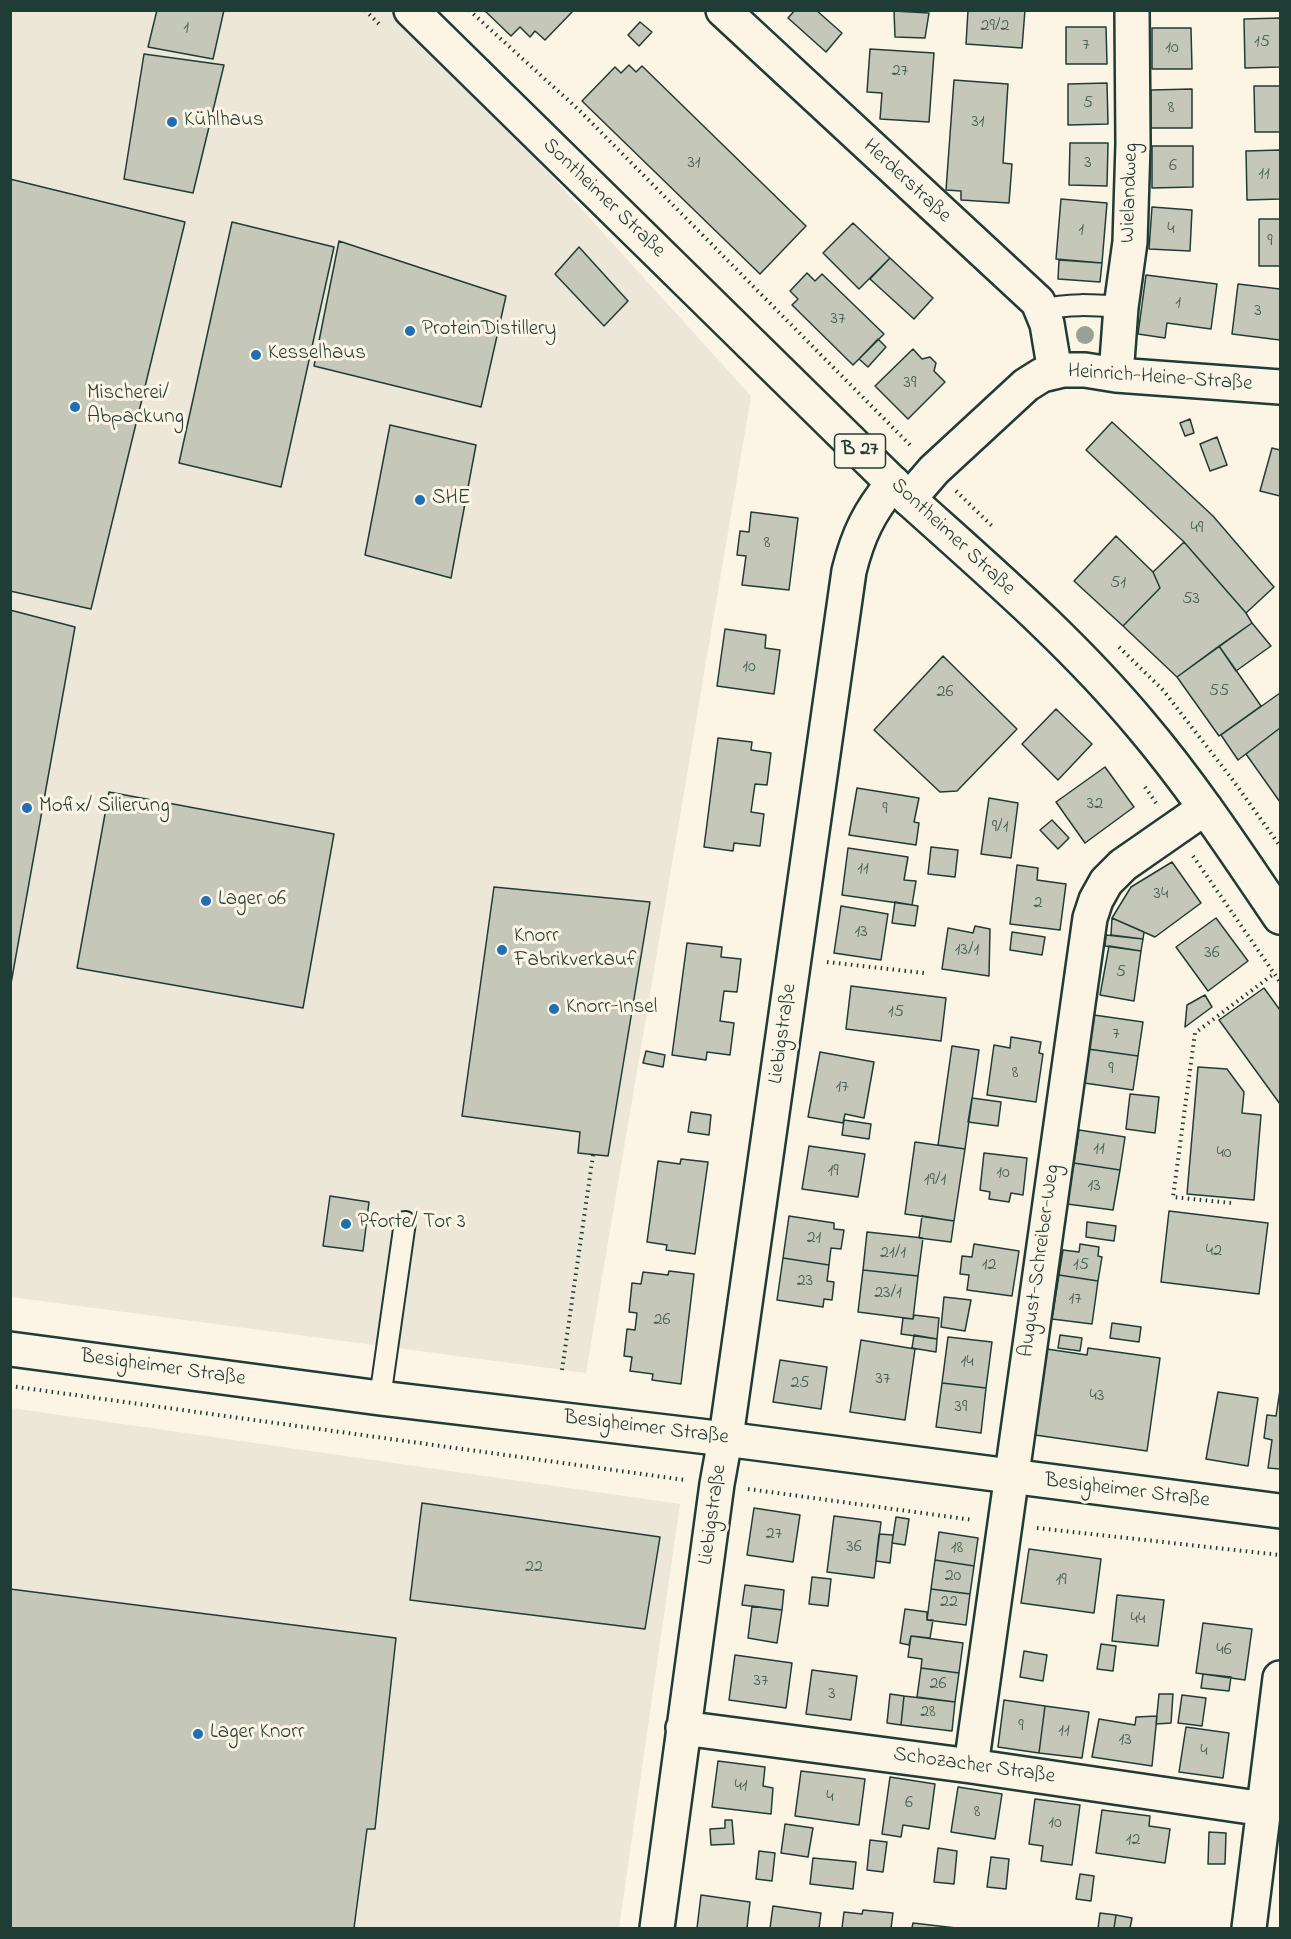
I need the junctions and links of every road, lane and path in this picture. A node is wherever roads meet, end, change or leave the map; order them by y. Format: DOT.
graph roads {
  1 [pos="411,10"];
  2 [pos="469,10"];
  3 [pos="723,10"];
  4 [pos="1132,10"];
  5 [pos="764,298"];
  6 [pos="1121,307"];
  7 [pos="1041,310"];
  8 [pos="1055,372"];
  9 [pos="1116,375"];
  10 [pos="1281,387"];
  11 [pos="901,491"];
  12 [pos="1205,808"];
  13 [pos="1281,917"];
  14 [pos="794,959"];
  15 [pos="924,973"];
  16 [pos="1275,973"];
  17 [pos="593,1155"];
  18 [pos="1231,1203"];
  19 [pos="405,1222"];
  20 [pos="10,1349"];
  21 [pos="562,1370"];
  22 [pos="10,1386"];
  23 [pos="380,1398"];
  24 [pos="725,1439"];
  25 [pos="1011,1477"];
  26 [pos="717,1484"];
  27 [pos="1281,1511"];
  28 [pos="1004,1525"];
  29 [pos="1281,1555"];
  30 [pos="1281,1678"];
  31 [pos="683,1728"];
  32 [pos="971,1766"];
  33 [pos="1264,1809"];
  34 [pos="657,1929"];
  35 [pos="1249,1929"];
  1 -- 11 [label="street, Sontheimer Straße / B 27"];
  2 -- 5 [label="path"];
  3 -- 7 [label="street, Herderstraße"];
  4 -- 6 [label="street, Wielandweg"];
  6 -- 7 [label="lane"];
  6 -- 9 [label="street, Wielandweg"];
  7 -- 8 [label="street, Herderstraße"];
  8 -- 9 [label="street, Heinrich-Heine-Straße"];
  8 -- 11 [label="street, Heinrich-Heine-Straße"];
  9 -- 10 [label="street, Heinrich-Heine-Straße"];
  11 -- 12 [label="street, Sontheimer Straße / B 27"];
  11 -- 14 [label="street, Liebigstraße"];
  12 -- 13 [label="street, Sontheimer Straße / B 27"];
  12 -- 25 [label="street, August-Schreiber-Weg"];
  14 -- 15 [label="path, Liebigstraße"];
  14 -- 24 [label="street, Liebigstraße"];
  16 -- 18 [label="path"];
  17 -- 21 [label="path"];
  19 -- 23 [label="lane"];
  20 -- 23 [label="street, Besigheimer Straße"];
  22 -- 26 [label="path"];
  23 -- 24 [label="street, Besigheimer Straße"];
  24 -- 25 [label="street, Besigheimer Straße"];
  24 -- 26 [label="street, Liebigstraße"];
  25 -- 27 [label="street, Besigheimer Straße"];
  25 -- 28 [label="street, August-Schreiber-Weg"];
  26 -- 28 [label="path"];
  26 -- 31 [label="street, Liebigstraße"];
  28 -- 29 [label="path"];
  28 -- 32 [label="street, August-Schreiber-Weg"];
  30 -- 33 [label="street"];
  31 -- 32 [label="street, Schozacher Straße"];
  31 -- 34 [label="street, Liebigstraße"];
  32 -- 33 [label="street, Schozacher Straße"];
  33 -- 35 [label="street"];
}
